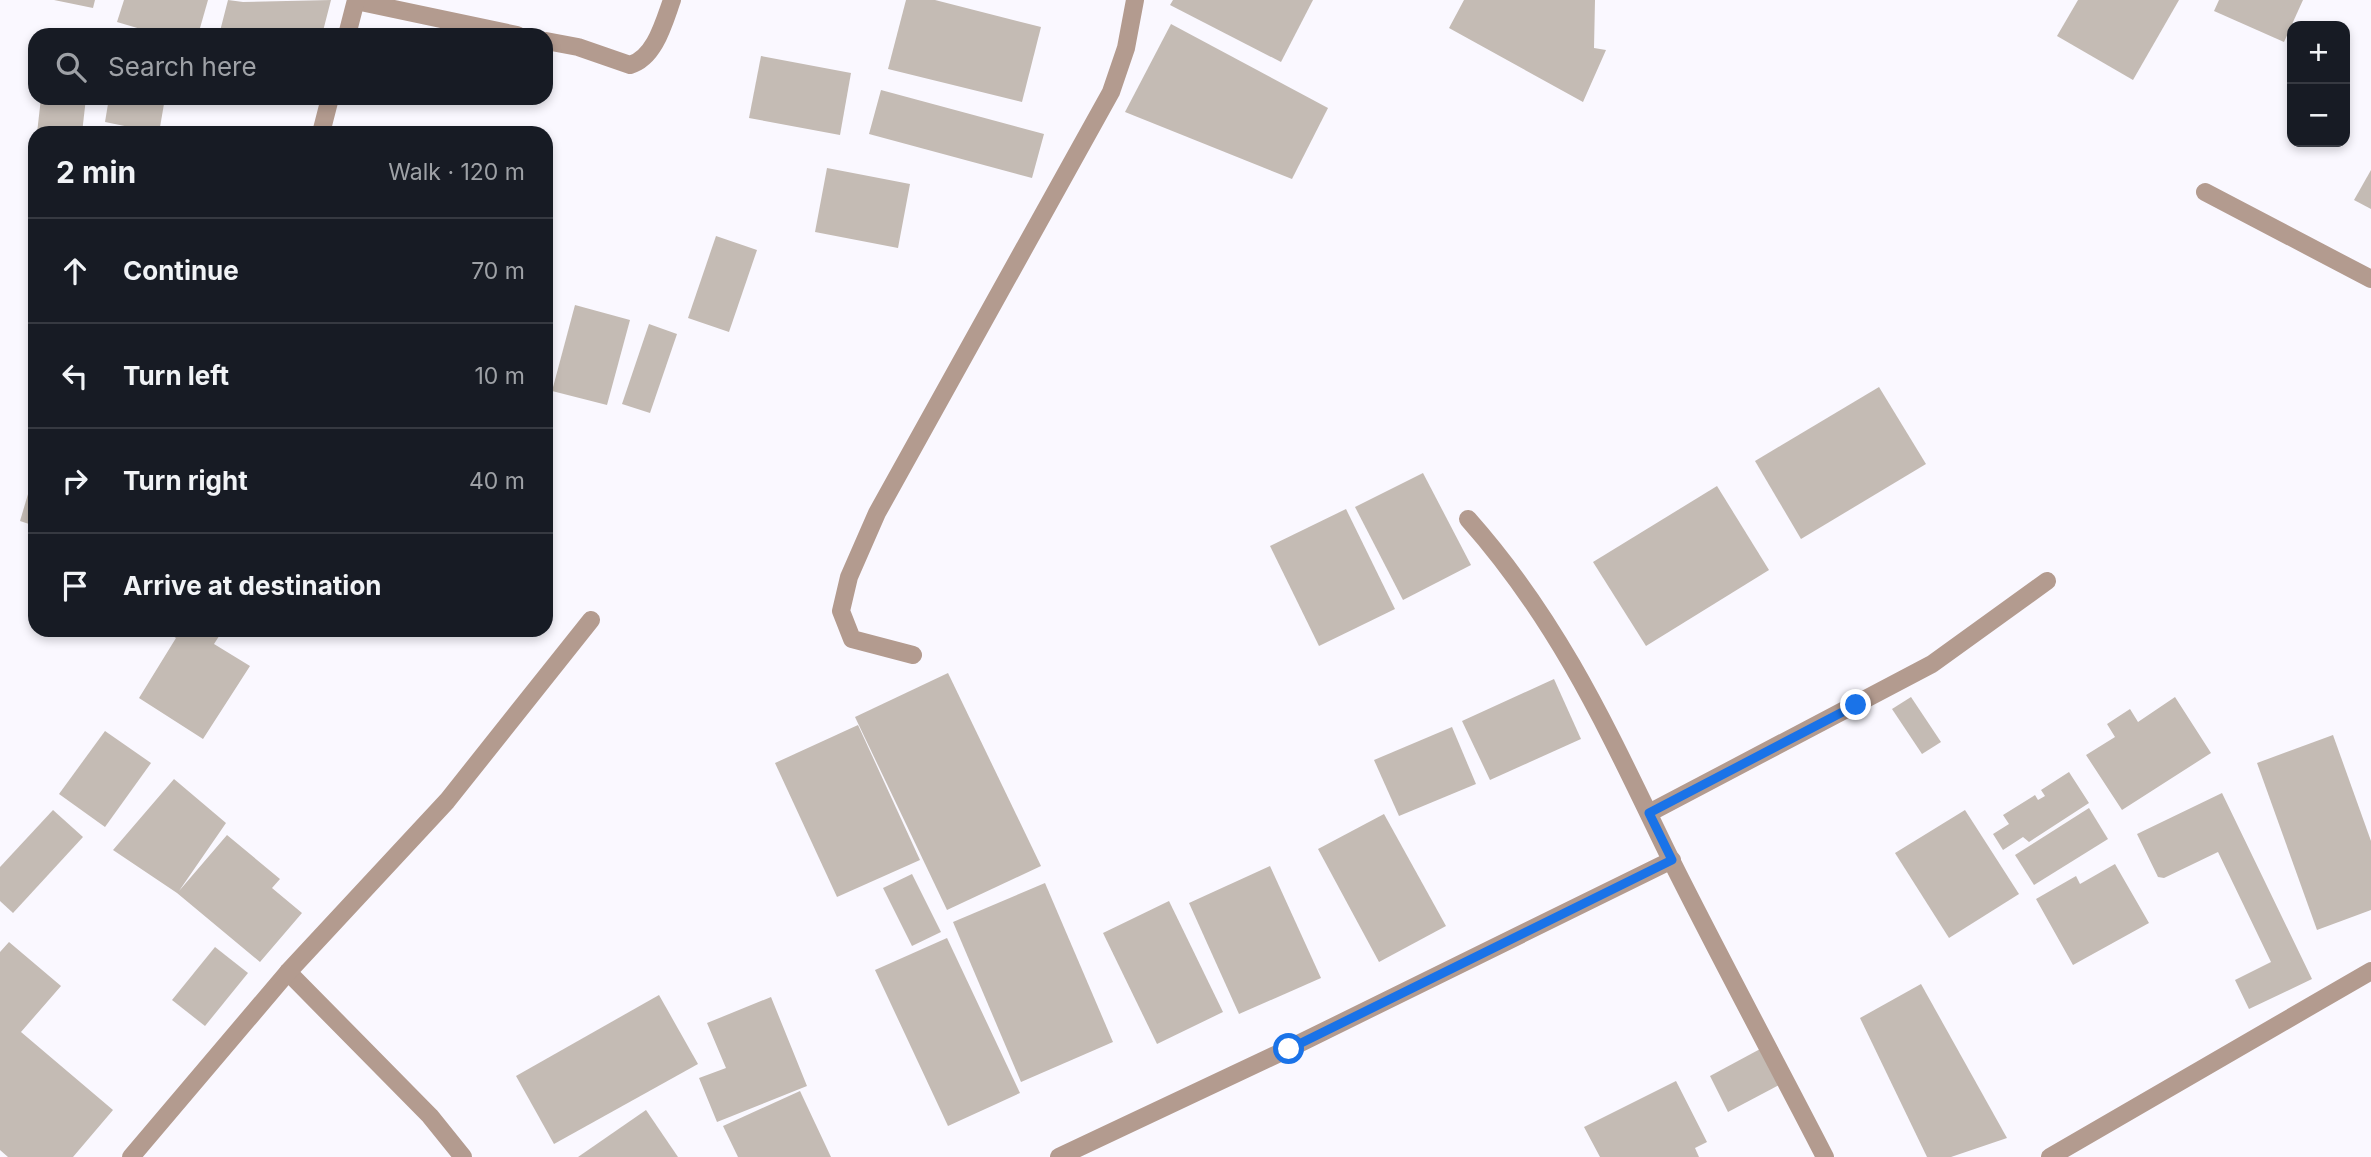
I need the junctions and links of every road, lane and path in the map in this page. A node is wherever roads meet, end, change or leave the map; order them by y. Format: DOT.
graph roads {
  1 [pos="672,0"];
  2 [pos="1135,0"];
  3 [pos="356,1"];
  4 [pos="349,28"];
  5 [pos="484,28"];
  6 [pos="553,42"];
  7 [pos="328,105"];
  8 [pos="323,126"];
  9 [pos="2205,192"];
  10 [pos="2371,279"];
  11 [pos="1468,519"];
  12 [pos="2047,581"];
  13 [pos="591,620"];
  14 [pos="913,655"];
  15 [pos="1649,813"];
  16 [pos="1672,860"];
  17 [pos="2371,971"];
  18 [pos="288,972"];
  19 [pos="131,1157"];
  20 [pos="463,1157"];
  21 [pos="1059,1157"];
  22 [pos="1825,1157"];
  23 [pos="2050,1157"];
  1 -- 6 [label="street"];
  2 -- 14 [label="street"];
  3 -- 4 [label="street"];
  3 -- 5 [label="street"];
  7 -- 8 [label="street"];
  9 -- 10 [label="street"];
  11 -- 15 [label="street"];
  12 -- 15 [label="street"];
  13 -- 18 [label="street"];
  15 -- 16 [label="street"];
  16 -- 21 [label="street"];
  16 -- 22 [label="street"];
  17 -- 23 [label="street"];
  18 -- 19 [label="street"];
  18 -- 20 [label="street"];
}
